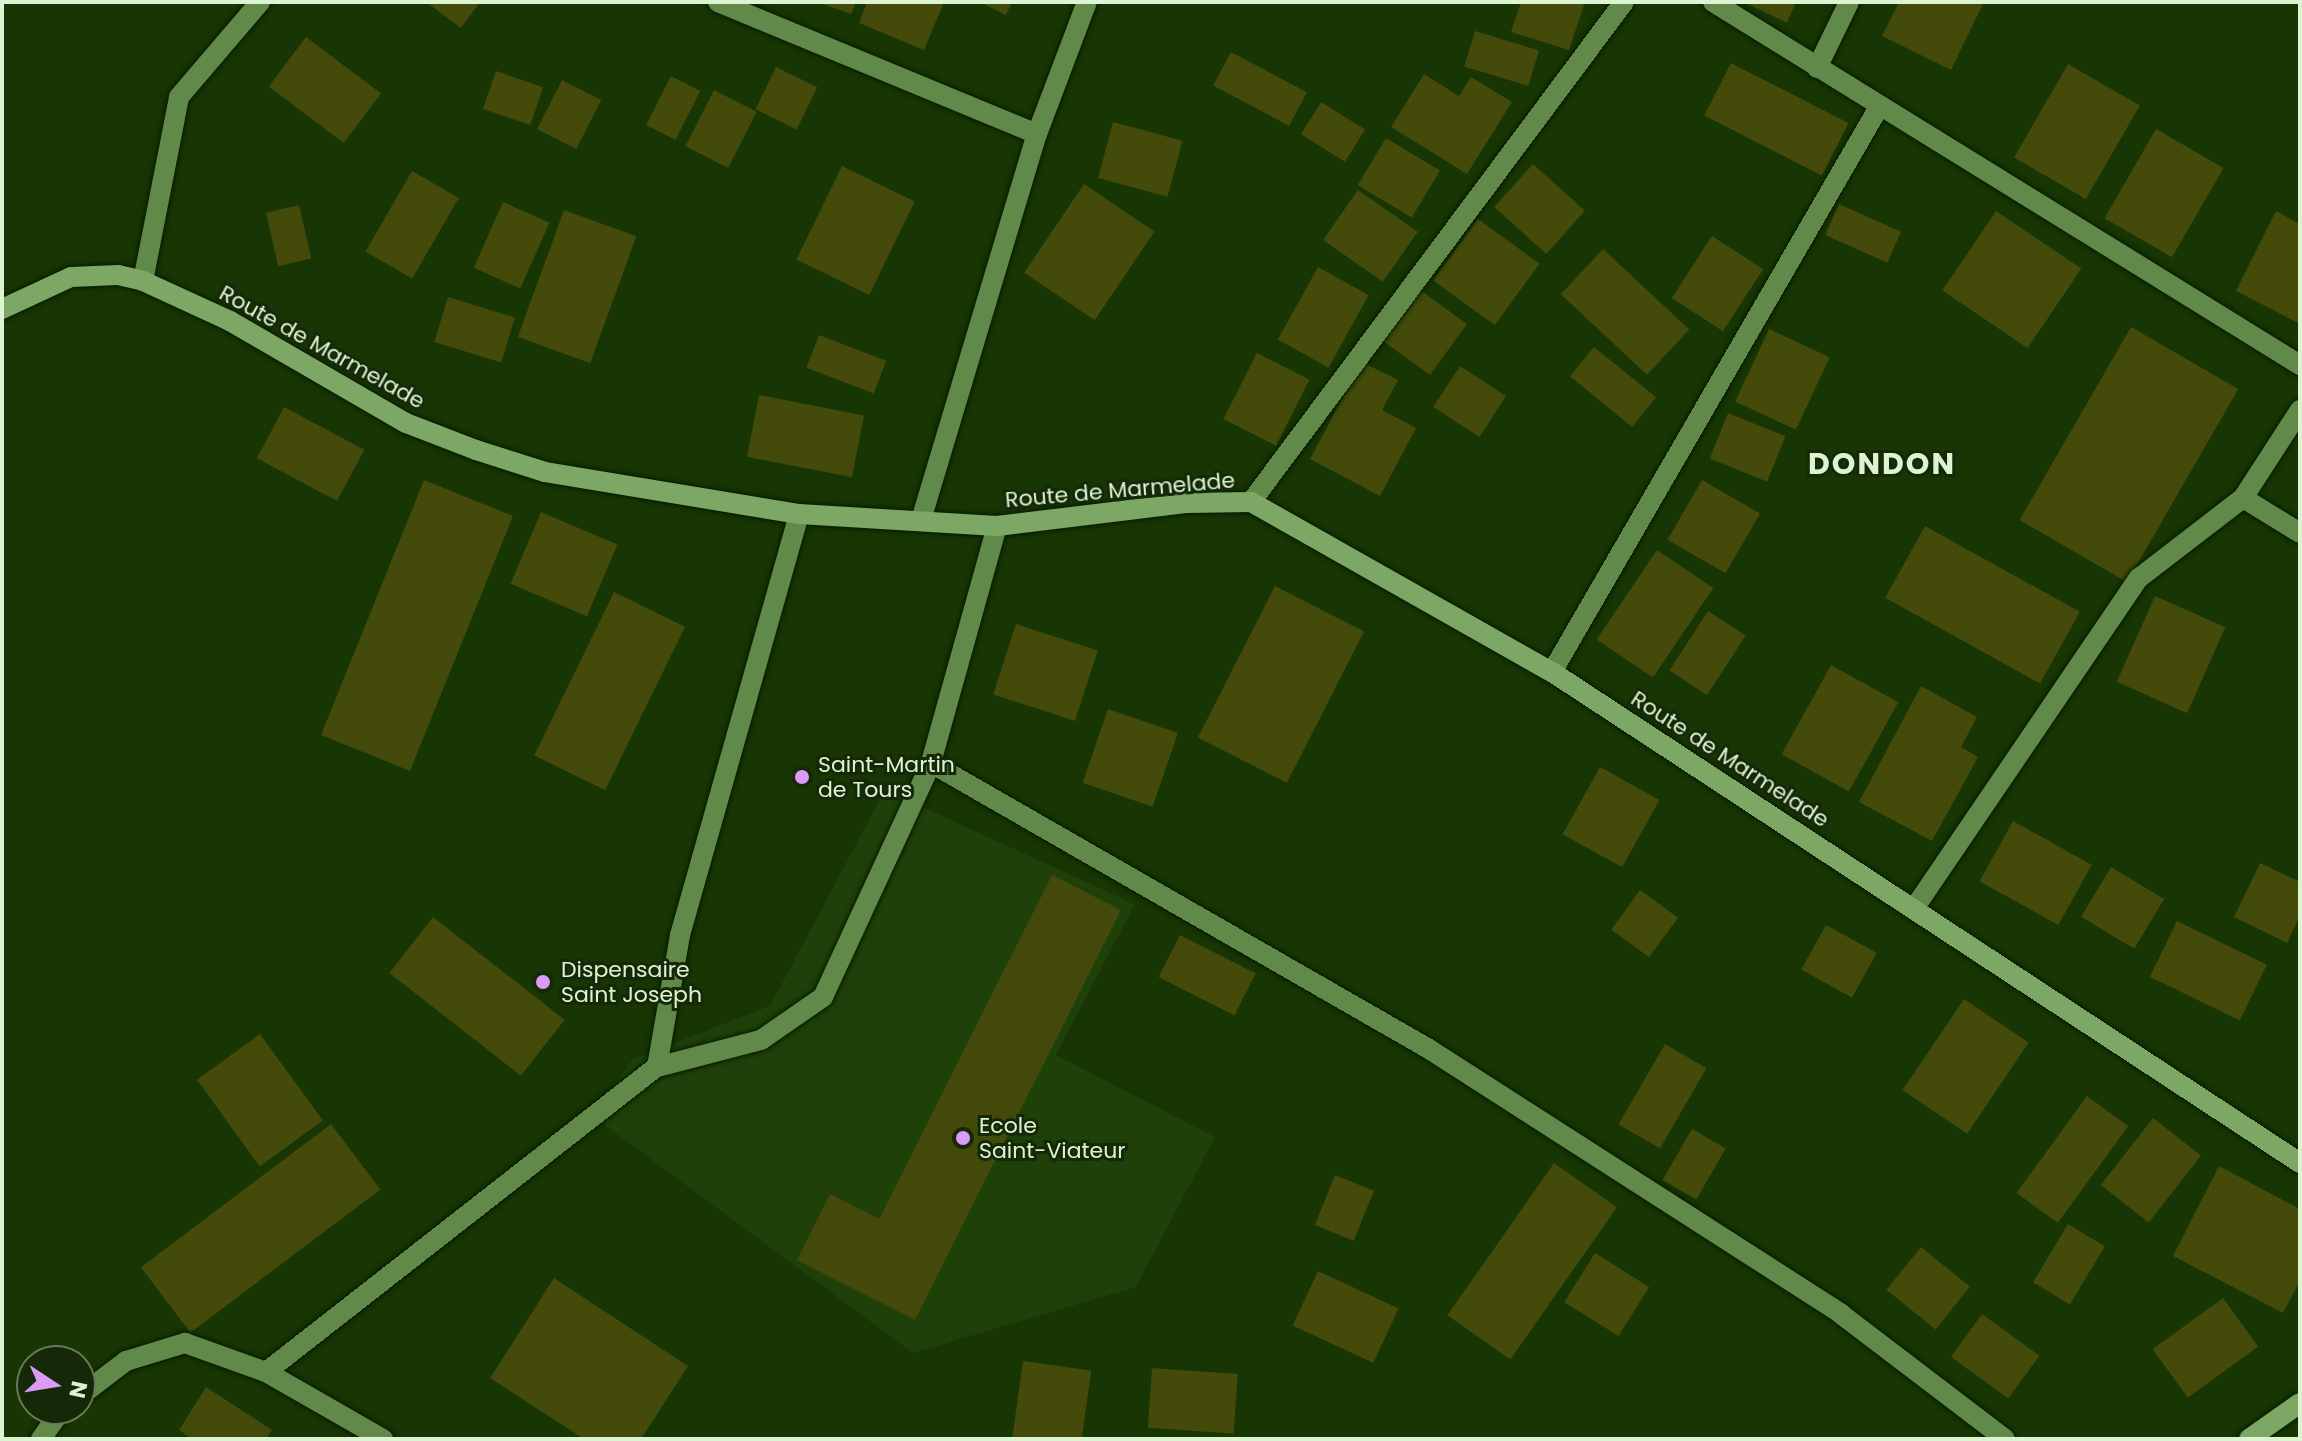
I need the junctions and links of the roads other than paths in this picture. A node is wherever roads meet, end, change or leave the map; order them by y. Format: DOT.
graph roads {
  1 [pos="260,2"];
  2 [pos="718,2"];
  3 [pos="1087,2"];
  4 [pos="1624,2"];
  5 [pos="1713,2"];
  6 [pos="1849,2"];
  7 [pos="1817,68"];
  8 [pos="1879,107"];
  9 [pos="1037,134"];
  10 [pos="143,281"];
  11 [pos="2,309"];
  12 [pos="2300,365"];
  13 [pos="2300,410"];
  14 [pos="2243,498"];
  15 [pos="1251,502"];
  16 [pos="799,514"];
  17 [pos="921,520"];
  18 [pos="997,526"];
  19 [pos="2300,533"];
  20 [pos="1552,672"];
  21 [pos="931,763"];
  22 [pos="1915,907"];
  23 [pos="657,1067"];
  24 [pos="2300,1163"];
  25 [pos="266,1372"];
  26 [pos="96,1384"];
  27 [pos="2300,1403"];
  28 [pos="383,1439"];
  29 [pos="2005,1439"];
  30 [pos="2249,1439"];
  1 -- 10 [label="street"];
  2 -- 9 [label="street"];
  3 -- 9 [label="street"];
  4 -- 15 [label="street"];
  5 -- 7 [label="street"];
  6 -- 7 [label="street"];
  7 -- 8 [label="street"];
  8 -- 12 [label="street"];
  8 -- 20 [label="street"];
  9 -- 17 [label="street"];
  10 -- 11 [label="main road, Route de Marmelade"];
  10 -- 16 [label="main road, Route de Marmelade"];
  13 -- 14 [label="street"];
  14 -- 19 [label="street"];
  14 -- 22 [label="street"];
  15 -- 18 [label="main road, Route de Marmelade"];
  15 -- 20 [label="main road, Route de Marmelade"];
  16 -- 17 [label="main road, Route de Marmelade"];
  16 -- 23 [label="street"];
  17 -- 18 [label="main road, Route de Marmelade"];
  18 -- 21 [label="street"];
  20 -- 22 [label="main road, Route de Marmelade"];
  21 -- 23 [label="street"];
  21 -- 29 [label="street"];
  22 -- 24 [label="main road, Route de Marmelade"];
  23 -- 25 [label="street"];
  25 -- 26 [label="street"];
  25 -- 28 [label="street"];
  27 -- 30 [label="main road"];
}
